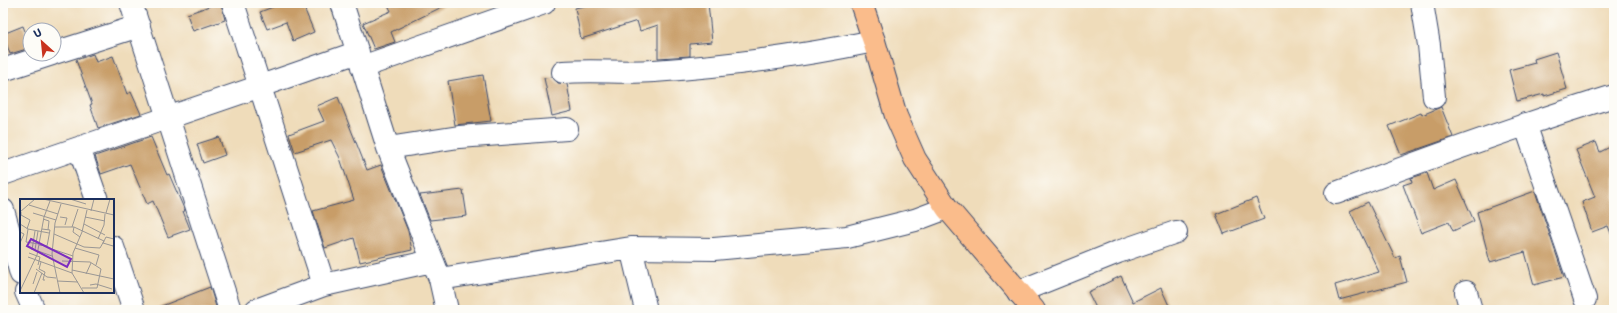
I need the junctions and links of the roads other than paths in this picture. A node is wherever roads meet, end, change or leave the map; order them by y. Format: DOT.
graph roads {
  1 [pos="131,3"];
  2 [pos="233,3"];
  3 [pos="342,3"];
  4 [pos="544,3"];
  5 [pos="861,3"];
  6 [pos="1422,3"];
  7 [pos="139,26"];
  8 [pos="874,41"];
  9 [pos="62,51"];
  10 [pos="360,59"];
  11 [pos="28,62"];
  12 [pos="3,70"];
  13 [pos="563,72"];
  14 [pos="260,87"];
  15 [pos="1614,96"];
  16 [pos="1434,97"];
  17 [pos="168,117"];
  18 [pos="1524,124"];
  19 [pos="567,129"];
  20 [pos="79,148"];
  21 [pos="388,148"];
  22 [pos="3,174"];
  23 [pos="1336,193"];
  24 [pos="97,199"];
  25 [pos="948,208"];
  26 [pos="3,210"];
  27 [pos="1176,232"];
  28 [pos="631,248"];
  29 [pos="114,250"];
  30 [pos="20,270"];
  31 [pos="436,270"];
  32 [pos="324,285"];
  33 [pos="1018,292"];
  34 [pos="26,293"];
  35 [pos="1585,299"];
  36 [pos="34,310"];
  37 [pos="134,310"];
  38 [pos="230,310"];
  39 [pos="256,310"];
  40 [pos="447,310"];
  41 [pos="646,310"];
  42 [pos="1034,310"];
  1 -- 7 [label="street"];
  2 -- 14 [label="street"];
  3 -- 10 [label="street"];
  4 -- 10 [label="street"];
  5 -- 8 [label="main road"];
  6 -- 16 [label="street"];
  7 -- 9 [label="street"];
  7 -- 17 [label="street"];
  8 -- 13 [label="street"];
  8 -- 25 [label="main road"];
  10 -- 14 [label="street"];
  10 -- 21 [label="street"];
  11 -- 12 [label="street"];
  14 -- 17 [label="street"];
  14 -- 32 [label="street"];
  15 -- 18 [label="street"];
  17 -- 20 [label="street"];
  17 -- 38 [label="street"];
  18 -- 23 [label="street"];
  18 -- 35 [label="street"];
  19 -- 21 [label="street"];
  20 -- 22 [label="street"];
  20 -- 24 [label="street"];
  21 -- 31 [label="street"];
  25 -- 28 [label="street"];
  25 -- 33 [label="main road"];
  26 -- 30 [label="street"];
  27 -- 33 [label="street"];
  28 -- 31 [label="street"];
  28 -- 41 [label="street"];
  29 -- 37 [label="street"];
  31 -- 32 [label="street"];
  31 -- 40 [label="street"];
  32 -- 39 [label="street"];
  33 -- 42 [label="main road"];
  34 -- 36 [label="street"];
}
